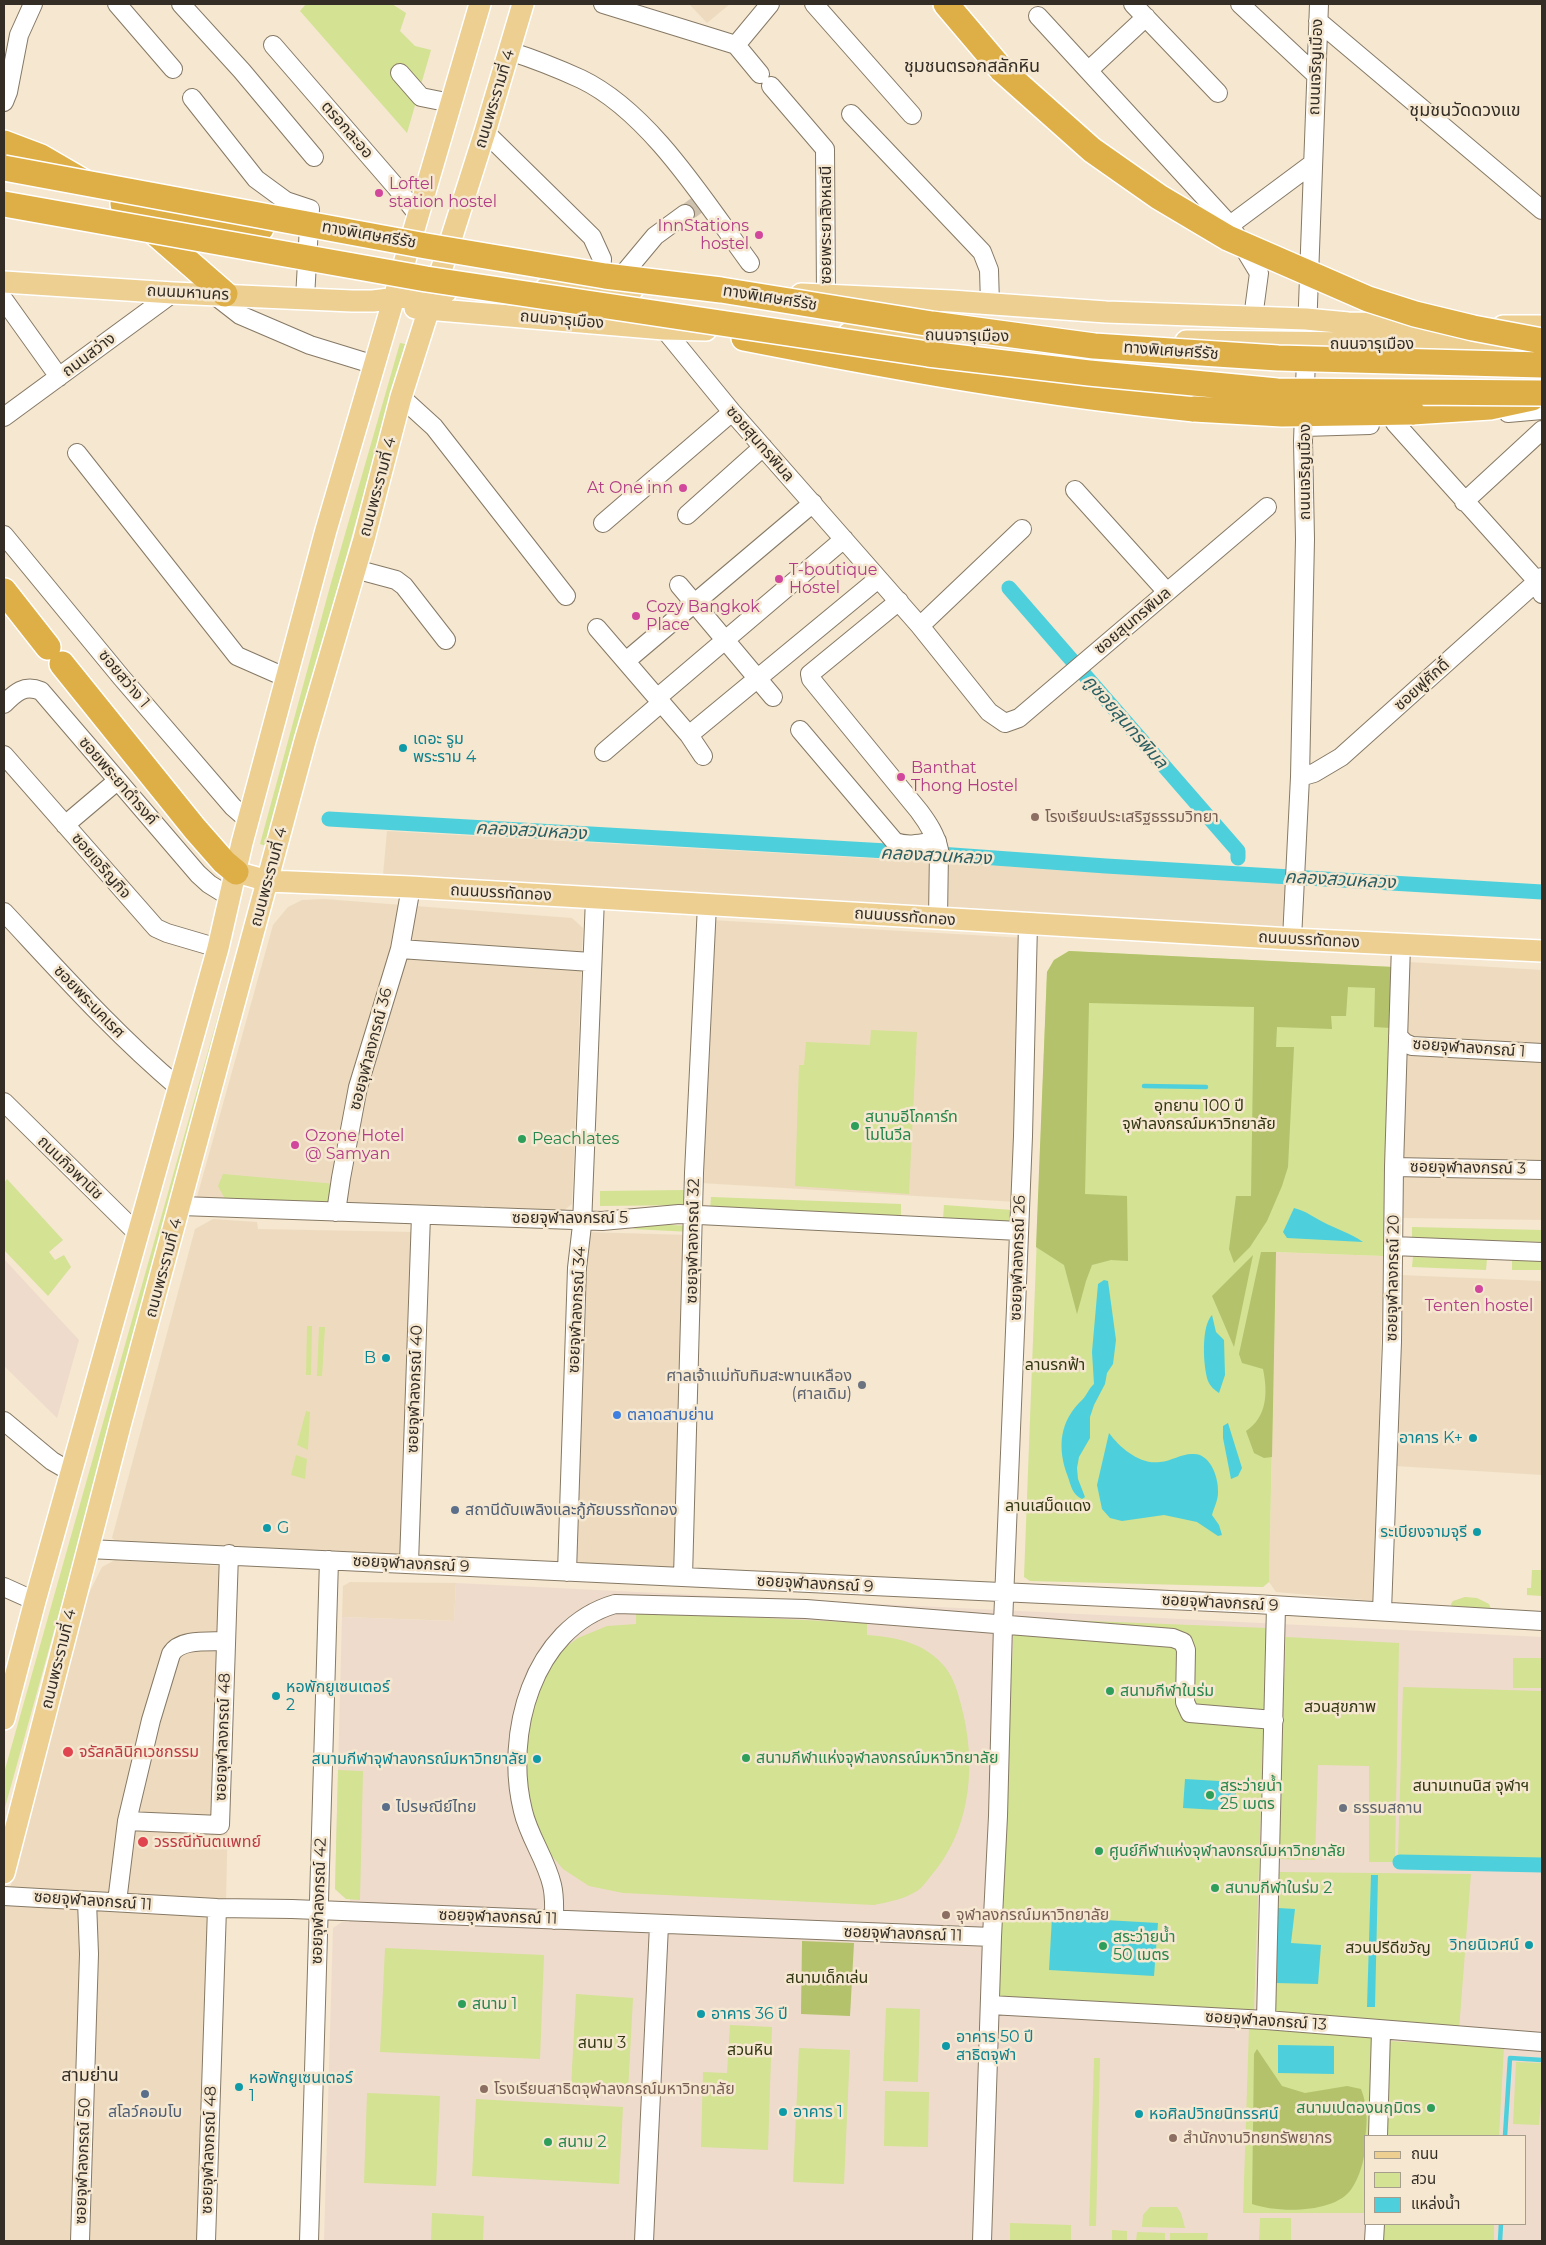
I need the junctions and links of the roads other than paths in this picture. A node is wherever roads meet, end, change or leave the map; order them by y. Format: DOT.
graph roads {
  1 [pos="33,4"];
  2 [pos="117,4"];
  3 [pos="181,4"];
  4 [pos="480,4"];
  5 [pos="523,4"];
  6 [pos="603,4"];
  7 [pos="770,4"];
  8 [pos="814,4"];
  9 [pos="946,4"];
  10 [pos="1133,4"];
  11 [pos="1240,4"];
  12 [pos="1318,12"];
  13 [pos="1038,16"];
  14 [pos="1146,17"];
  15 [pos="736,44"];
  16 [pos="273,46"];
  17 [pos="509,51"];
  18 [pos="174,69"];
  19 [pos="1090,70"];
  20 [pos="400,73"];
  21 [pos="1316,75"];
  22 [pos="1218,93"];
  23 [pos="192,98"];
  24 [pos="4,102"];
  25 [pos="451,103"];
  26 [pos="851,114"];
  27 [pos="912,115"];
  28 [pos="485,132"];
  29 [pos="4,143"];
  30 [pos="314,157"];
  31 [pos="1312,164"];
  32 [pos="4,168"];
  33 [pos="4,204"];
  34 [pos="123,204"];
  35 [pos="1542,210"];
  36 [pos="685,214"];
  37 [pos="418,215"];
  38 [pos="1230,225"];
  39 [pos="309,236"];
  40 [pos="408,253"];
  41 [pos="750,263"];
  42 [pos="4,282"];
  43 [pos="605,289"];
  44 [pos="173,293"];
  45 [pos="219,294"];
  46 [pos="826,294"];
  47 [pos="305,298"];
  48 [pos="4,300"];
  49 [pos="432,301"];
  50 [pos="386,302"];
  51 [pos="990,304"];
  52 [pos="1253,318"];
  53 [pos="1306,319"];
  54 [pos="1542,326"];
  55 [pos="664,329"];
  56 [pos="705,330"];
  57 [pos="1542,341"];
  58 [pos="1306,343"];
  59 [pos="1542,345"];
  60 [pos="375,365"];
  61 [pos="1542,366"];
  62 [pos="59,377"];
  63 [pos="1542,395"];
  64 [pos="401,397"];
  65 [pos="1542,410"];
  66 [pos="732,412"];
  67 [pos="4,417"];
  68 [pos="1395,423"];
  69 [pos="1304,427"];
  70 [pos="1539,439"];
  71 [pos="762,447"];
  72 [pos="77,453"];
  73 [pos="1075,490"];
  74 [pos="1464,502"];
  75 [pos="813,504"];
  76 [pos="1267,507"];
  77 [pos="687,515"];
  78 [pos="603,523"];
  79 [pos="1022,529"];
  80 [pos="4,535"];
  81 [pos="844,539"];
  82 [pos="355,569"];
  83 [pos="878,578"];
  84 [pos="1540,584"];
  85 [pos="679,585"];
  86 [pos="4,591"];
  87 [pos="1167,592"];
  88 [pos="566,596"];
  89 [pos="899,601"];
  90 [pos="694,603"];
  91 [pos="920,626"];
  92 [pos="597,628"];
  93 [pos="446,640"];
  94 [pos="726,640"];
  95 [pos="626,661"];
  96 [pos="287,678"];
  97 [pos="756,678"];
  98 [pos="773,697"];
  99 [pos="659,700"];
  100 [pos="4,704"];
  101 [pos="800,730"];
  102 [pos="689,735"];
  103 [pos="604,752"];
  104 [pos="4,755"];
  105 [pos="703,756"];
  106 [pos="1300,777"];
  107 [pos="117,781"];
  108 [pos="248,820"];
  109 [pos="65,825"];
  110 [pos="938,853"];
  111 [pos="236,872"];
  112 [pos="268,881"];
  113 [pos="411,887"];
  114 [pos="230,897"];
  115 [pos="595,898"];
  116 [pos="707,905"];
  117 [pos="4,912"];
  118 [pos="938,918"];
  119 [pos="1028,924"];
  120 [pos="1292,939"];
  121 [pos="1401,945"];
  122 [pos="218,948"];
  123 [pos="400,949"];
  124 [pos="1542,950"];
  125 [pos="591,962"];
  126 [pos="1398,1036"];
  127 [pos="1542,1053"];
  128 [pos="178,1087"];
  129 [pos="4,1102"];
  130 [pos="1394,1167"];
  131 [pos="1542,1170"];
  132 [pos="181,1206"];
  133 [pos="336,1212"];
  134 [pos="421,1215"];
  135 [pos="694,1215"];
  136 [pos="582,1220"];
  137 [pos="1020,1231"];
  138 [pos="138,1234"];
  139 [pos="1394,1246"];
  140 [pos="1542,1252"];
  141 [pos="4,1421"];
  142 [pos="71,1472"];
  143 [pos="88,1549"];
  144 [pos="229,1554"];
  145 [pos="329,1560"];
  146 [pos="410,1563"];
  147 [pos="567,1572"];
  148 [pos="683,1577"];
  149 [pos="4,1587"];
  150 [pos="1004,1593"];
  151 [pos="35,1602"];
  152 [pos="1276,1606"];
  153 [pos="1382,1612"];
  154 [pos="1542,1620"];
  155 [pos="1003,1624"];
  156 [pos="226,1641"];
  157 [pos="4,1719"];
  158 [pos="1274,1720"];
  159 [pos="34,1755"];
  160 [pos="127,1821"];
  161 [pos="4,1832"];
  162 [pos="4,1872"];
  163 [pos="4,1896"];
  164 [pos="87,1901"];
  165 [pos="117,1902"];
  166 [pos="217,1908"];
  167 [pos="319,1911"];
  168 [pos="554,1920"];
  169 [pos="659,1925"];
  170 [pos="992,1937"];
  171 [pos="990,2005"];
  172 [pos="1266,2020"];
  173 [pos="1381,2030"];
  174 [pos="1542,2042"];
  175 [pos="1378,2135"];
  176 [pos="1375,2225"];
  177 [pos="80,2241"];
  178 [pos="206,2241"];
  179 [pos="309,2241"];
  180 [pos="644,2241"];
  181 [pos="982,2241"];
  182 [pos="1374,2241"];
  1 -- 24 [label="street"];
  2 -- 18 [label="street"];
  3 -- 30 [label="street"];
  4 -- 25 [label="main road, ถนนพระรามที่ 4"];
  5 -- 17 [label="main road, ถนนพระรามที่ 4"];
  6 -- 15 [label="street"];
  7 -- 15 [label="street"];
  8 -- 27 [label="street"];
  9 -- 57 [label="highway, bridge"];
  10 -- 14 [label="street"];
  11 -- 21 [label="street"];
  12 -- 21 [label="street, ถนนเจริญเมือง"];
  12 -- 35 [label="street"];
  13 -- 19 [label="street"];
  14 -- 19 [label="street"];
  14 -- 22 [label="street"];
  15 -- 46 [label="street, ซอยพระยาสิงหเสนี"];
  16 -- 37 [label="street, ตรอกละออ"];
  17 -- 28 [label="main road, ถนนพระรามที่ 4"];
  17 -- 41 [label="street"];
  19 -- 38 [label="street"];
  20 -- 25 [label="street"];
  21 -- 31 [label="street, ถนนเจริญเมือง"];
  23 -- 39 [label="street"];
  25 -- 37 [label="main road, ถนนพระรามที่ 4"];
  26 -- 51 [label="street"];
  28 -- 43 [label="street"];
  28 -- 49 [label="main road, ถนนพระรามที่ 4"];
  29 -- 34 [label="highway"];
  31 -- 38 [label="street"];
  31 -- 53 [label="street, ถนนเจริญเมือง"];
  32 -- 61 [label="highway, ทางพิเศษศรีรัช, bridge"];
  33 -- 63 [label="highway, ทางพิเศษศรีรัช, bridge"];
  34 -- 39 [label="highway"];
  34 -- 45 [label="highway"];
  36 -- 43 [label="street"];
  37 -- 40 [label="main road, ถนนพระรามที่ 4"];
  38 -- 52 [label="street"];
  39 -- 40 [label="highway"];
  39 -- 47 [label="street"];
  40 -- 50 [label="main road, ถนนพระรามที่ 4"];
  42 -- 44 [label="main road, ถนนมหานคร"];
  43 -- 46 [label="main road, ถนนจารุเมือง"];
  43 -- 49 [label="main road, ถนนจารุเมือง"];
  44 -- 45 [label="main road, ถนนมหานคร"];
  44 -- 62 [label="street, ถนนสว่าง"];
  45 -- 47 [label="main road, ถนนมหานคร"];
  45 -- 60 [label="street"];
  46 -- 51 [label="main road, ถนนจารุเมือง"];
  47 -- 50 [label="main road, ถนนมหานคร"];
  48 -- 62 [label="street"];
  49 -- 50 [label="main road, ถนนจารุเมือง"];
  49 -- 55 [label="main road, ถนนจารุเมือง"];
  49 -- 64 [label="main road, ถนนพระรามที่ 4"];
  50 -- 60 [label="main road, ถนนพระรามที่ 4"];
  51 -- 52 [label="main road, ถนนจารุเมือง"];
  52 -- 53 [label="main road, ถนนจารุเมือง"];
  53 -- 54 [label="main road, ถนนจารุเมือง"];
  53 -- 58 [label="street, ถนนเจริญเมือง"];
  55 -- 56 [label="main road, ถนนจารุเมือง"];
  55 -- 66 [label="street, ซอยสุนทรพิมล"];
  56 -- 58 [label="main road, ถนนจารุเมือง"];
  56 -- 63 [label="highway, bridge"];
  58 -- 59 [label="main road, ถนนจารุเมือง"];
  58 -- 69 [label="street, ถนนเจริญเมือง"];
  60 -- 96 [label="main road, ถนนพระรามที่ 4"];
  62 -- 67 [label="street, ถนนสว่าง"];
  64 -- 82 [label="main road, ถนนพระรามที่ 4"];
  64 -- 88 [label="street"];
  65 -- 68 [label="street"];
  66 -- 71 [label="street, ซอยสุนทรพิมล"];
  66 -- 78 [label="street"];
  68 -- 69 [label="street"];
  68 -- 74 [label="street"];
  69 -- 106 [label="street, ถนนเจริญเมือง"];
  70 -- 74 [label="street"];
  71 -- 75 [label="street, ซอยสุนทรพิมล"];
  71 -- 77 [label="street"];
  72 -- 96 [label="street"];
  73 -- 87 [label="street"];
  74 -- 84 [label="street"];
  75 -- 81 [label="street, ซอยสุนทรพิมล"];
  75 -- 90 [label="street"];
  76 -- 87 [label="street, ซอยสุนทรพิมล"];
  79 -- 91 [label="street"];
  80 -- 108 [label="street, ซอยสว่าง 1"];
  81 -- 83 [label="street, ซอยสุนทรพิมล"];
  81 -- 94 [label="street"];
  82 -- 93 [label="street"];
  82 -- 112 [label="main road, ถนนพระรามที่ 4"];
  83 -- 89 [label="street, ซอยสุนทรพิมล"];
  83 -- 97 [label="street"];
  84 -- 106 [label="street, ซอยฟูศักดิ์"];
  85 -- 90 [label="street"];
  86 -- 111 [label="highway"];
  87 -- 91 [label="street, ซอยสุนทรพิมล"];
  89 -- 91 [label="street, ซอยสุนทรพิมล"];
  89 -- 110 [label="street"];
  90 -- 94 [label="street"];
  90 -- 95 [label="street"];
  92 -- 95 [label="street"];
  94 -- 97 [label="street"];
  94 -- 99 [label="street"];
  95 -- 99 [label="street"];
  96 -- 108 [label="main road, ถนนพระรามที่ 4"];
  97 -- 98 [label="street"];
  97 -- 102 [label="street"];
  99 -- 102 [label="street"];
  99 -- 103 [label="street"];
  100 -- 107 [label="street, ซอยพระยาดำรงค์"];
  101 -- 110 [label="street"];
  102 -- 105 [label="street"];
  104 -- 109 [label="street, ซอยเจริญกิจ"];
  106 -- 120 [label="street, ถนนเจริญเมือง"];
  107 -- 109 [label="street"];
  107 -- 114 [label="street, ซอยพระยาดำรงค์"];
  108 -- 111 [label="main road, ถนนพระรามที่ 4"];
  109 -- 122 [label="street, ซอยเจริญกิจ"];
  110 -- 118 [label="street"];
  111 -- 112 [label="main road, ถนนบรรทัดทอง"];
  111 -- 114 [label="main road, ถนนพระรามที่ 4"];
  112 -- 113 [label="main road, ถนนบรรทัดทอง"];
  112 -- 132 [label="main road, ถนนพระรามที่ 4"];
  113 -- 115 [label="main road, ถนนบรรทัดทอง"];
  113 -- 123 [label="street, ซอยจุฬาลงกรณ์ 36"];
  114 -- 122 [label="main road, ถนนพระรามที่ 4"];
  115 -- 116 [label="main road, ถนนบรรทัดทอง"];
  115 -- 125 [label="street, ซอยจุฬาลงกรณ์ 34"];
  116 -- 118 [label="main road, ถนนบรรทัดทอง"];
  116 -- 135 [label="street, ซอยจุฬาลงกรณ์ 32"];
  117 -- 128 [label="street, ซอยพระนคเรศ"];
  118 -- 119 [label="main road, ถนนบรรทัดทอง"];
  119 -- 120 [label="main road, ถนนบรรทัดทอง"];
  119 -- 137 [label="street, ซอยจุฬาลงกรณ์ 26"];
  120 -- 121 [label="main road, ถนนบรรทัดทอง"];
  121 -- 124 [label="main road, ถนนบรรทัดทอง"];
  121 -- 126 [label="street, ซอยจุฬาลงกรณ์ 20"];
  122 -- 128 [label="main road, ถนนพระรามที่ 4"];
  123 -- 125 [label="street"];
  123 -- 133 [label="street, ซอยจุฬาลงกรณ์ 36"];
  125 -- 136 [label="street, ซอยจุฬาลงกรณ์ 34"];
  126 -- 127 [label="street, ซอยจุฬาลงกรณ์ 1"];
  126 -- 130 [label="street, ซอยจุฬาลงกรณ์ 20"];
  128 -- 138 [label="main road, ถนนพระรามที่ 4"];
  129 -- 138 [label="street, ถนนกิจพานิช"];
  130 -- 131 [label="street, ซอยจุฬาลงกรณ์ 3"];
  130 -- 139 [label="street, ซอยจุฬาลงกรณ์ 20"];
  132 -- 133 [label="street, ซอยจุฬาลงกรณ์ 5"];
  132 -- 143 [label="main road, ถนนพระรามที่ 4"];
  133 -- 134 [label="street, ซอยจุฬาลงกรณ์ 5"];
  134 -- 136 [label="street, ซอยจุฬาลงกรณ์ 5"];
  134 -- 146 [label="street, ซอยจุฬาลงกรณ์ 40"];
  135 -- 136 [label="street, ซอยจุฬาลงกรณ์ 5"];
  135 -- 137 [label="street, ซอยจุฬาลงกรณ์ 5"];
  135 -- 148 [label="street, ซอยจุฬาลงกรณ์ 32"];
  136 -- 147 [label="street, ซอยจุฬาลงกรณ์ 34"];
  137 -- 150 [label="street, ซอยจุฬาลงกรณ์ 26"];
  138 -- 142 [label="main road, ถนนพระรามที่ 4"];
  139 -- 140 [label="street"];
  139 -- 153 [label="street, ซอยจุฬาลงกรณ์ 20"];
  141 -- 142 [label="street"];
  142 -- 151 [label="main road, ถนนพระรามที่ 4"];
  143 -- 144 [label="street, ซอยจุฬาลงกรณ์ 9"];
  143 -- 159 [label="main road, ถนนพระรามที่ 4"];
  144 -- 145 [label="street, ซอยจุฬาลงกรณ์ 9"];
  144 -- 156 [label="street, ซอยจุฬาลงกรณ์ 48"];
  145 -- 146 [label="street, ซอยจุฬาลงกรณ์ 9"];
  145 -- 167 [label="street, ซอยจุฬาลงกรณ์ 42"];
  146 -- 147 [label="street, ซอยจุฬาลงกรณ์ 9"];
  147 -- 148 [label="street, ซอยจุฬาลงกรณ์ 9"];
  148 -- 150 [label="street, ซอยจุฬาลงกรณ์ 9"];
  149 -- 151 [label="street"];
  150 -- 152 [label="street, ซอยจุฬาลงกรณ์ 9"];
  150 -- 155 [label="street, ซอยจุฬาลงกรณ์ 26"];
  151 -- 157 [label="main road, ถนนพระรามที่ 4"];
  152 -- 153 [label="street, ซอยจุฬาลงกรณ์ 9"];
  152 -- 158 [label="street"];
  153 -- 154 [label="street, ซอยจุฬาลงกรณ์ 9"];
  155 -- 158 [label="street"];
  155 -- 168 [label="street"];
  155 -- 170 [label="street, ซอยจุฬาลงกรณ์ 26"];
  156 -- 160 [label="street"];
  156 -- 160 [label="street, ซอยจุฬาลงกรณ์ 48"];
  158 -- 172 [label="street"];
  159 -- 161 [label="main road, ถนนพระรามที่ 4"];
  159 -- 162 [label="main road, ถนนพระรามที่ 4"];
  160 -- 165 [label="street"];
  163 -- 164 [label="street, ซอยจุฬาลงกรณ์ 11"];
  164 -- 165 [label="street, ซอยจุฬาลงกรณ์ 11"];
  164 -- 177 [label="street, ซอยจุฬาลงกรณ์ 50"];
  165 -- 166 [label="street, ซอยจุฬาลงกรณ์ 11"];
  166 -- 167 [label="street, ซอยจุฬาลงกรณ์ 11"];
  166 -- 178 [label="street, ซอยจุฬาลงกรณ์ 48"];
  167 -- 168 [label="street, ซอยจุฬาลงกรณ์ 11"];
  167 -- 179 [label="street, ซอยจุฬาลงกรณ์ 42"];
  168 -- 169 [label="street, ซอยจุฬาลงกรณ์ 11"];
  169 -- 170 [label="street, ซอยจุฬาลงกรณ์ 11"];
  169 -- 180 [label="street"];
  170 -- 171 [label="street, ซอยจุฬาลงกรณ์ 26"];
  171 -- 172 [label="street, ซอยจุฬาลงกรณ์ 13"];
  171 -- 181 [label="street, ซอยจุฬาลงกรณ์ 26"];
  172 -- 173 [label="street, ซอยจุฬาลงกรณ์ 13"];
  173 -- 174 [label="street, ซอยจุฬาลงกรณ์ 13"];
  173 -- 175 [label="street"];
  176 -- 182 [label="street"];
}
